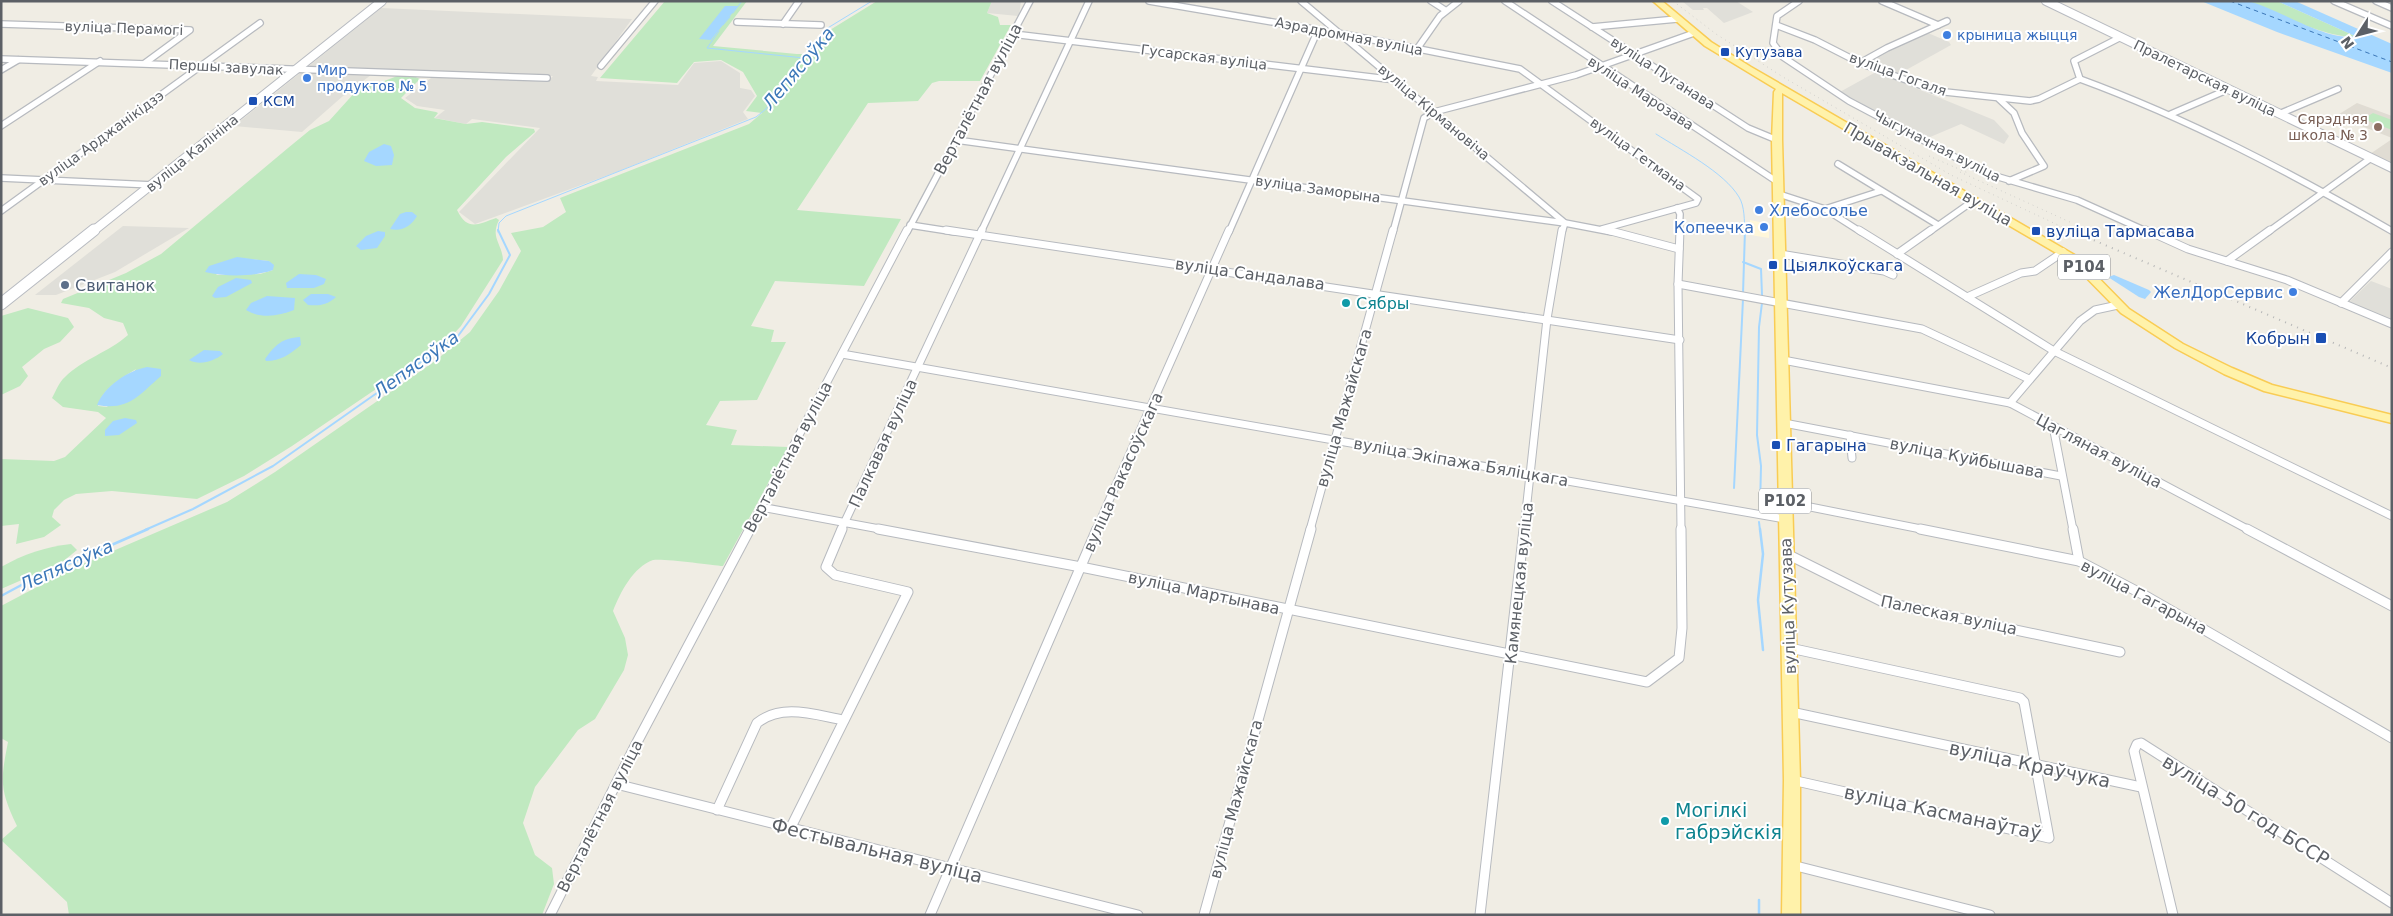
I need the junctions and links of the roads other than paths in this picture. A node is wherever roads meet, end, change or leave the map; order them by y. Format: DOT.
graph roads {
  1 [pos="382,1"];
  2 [pos="655,1"];
  3 [pos="799,1"];
  4 [pos="1030,1"];
  5 [pos="1089,1"];
  6 [pos="1149,1"];
  7 [pos="1301,1"];
  8 [pos="1432,1"];
  9 [pos="1459,1"];
  10 [pos="1505,1"];
  11 [pos="1552,1"];
  12 [pos="1657,1"];
  13 [pos="1799,1"];
  14 [pos="1882,1"];
  15 [pos="2046,1"];
  16 [pos="2334,1"];
  17 [pos="2376,1"];
  18 [pos="2392,8"];
  19 [pos="1445,10"];
  20 [pos="1677,19"];
  21 [pos="1947,21"];
  22 [pos="737,22"];
  23 [pos="260,23"];
  24 [pos="1,24"];
  25 [pos="783,24"];
  26 [pos="1938,25"];
  27 [pos="821,26"];
  28 [pos="1776,26"];
  29 [pos="2392,26"];
  30 [pos="1592,27"];
  31 [pos="1318,30"];
  32 [pos="1694,32"];
  33 [pos="1013,34"];
  34 [pos="1342,34"];
  35 [pos="2121,37"];
  36 [pos="1071,41"];
  37 [pos="1417,49"];
  38 [pos="1633,54"];
  39 [pos="1,59"];
  40 [pos="18,60"];
  41 [pos="100,61"];
  42 [pos="145,62"];
  43 [pos="1860,63"];
  44 [pos="202,65"];
  45 [pos="600,66"];
  46 [pos="1601,67"];
  47 [pos="1300,69"];
  48 [pos="1,70"];
  49 [pos="296,70"];
  50 [pos="547,78"];
  51 [pos="2080,79"];
  52 [pos="1396,80"];
  53 [pos="1544,84"];
  54 [pos="2229,89"];
  55 [pos="2338,89"];
  56 [pos="1782,90"];
  57 [pos="1998,99"];
  58 [pos="1434,112"];
  59 [pos="2172,114"];
  60 [pos="2279,114"];
  61 [pos="1,126"];
  62 [pos="956,140"];
  63 [pos="1777,140"];
  64 [pos="1020,148"];
  65 [pos="2371,158"];
  66 [pos="1838,164"];
  67 [pos="2392,168"];
  68 [pos="1,178"];
  69 [pos="1252,179"];
  70 [pos="43,180"];
  71 [pos="2008,181"];
  72 [pos="153,185"];
  73 [pos="1779,189"];
  74 [pos="1880,190"];
  75 [pos="2325,192"];
  76 [pos="1402,201"];
  77 [pos="1974,201"];
  78 [pos="1677,208"];
  79 [pos="1825,209"];
  80 [pos="1,211"];
  81 [pos="1565,223"];
  82 [pos="910,225"];
  83 [pos="1938,225"];
  84 [pos="1602,230"];
  85 [pos="2392,231"];
  86 [pos="979,234"];
  87 [pos="1679,249"];
  88 [pos="2063,252"];
  89 [pos="2392,252"];
  90 [pos="1780,254"];
  91 [pos="1897,254"];
  92 [pos="2227,261"];
  93 [pos="1212,268"];
  94 [pos="1893,275"];
  95 [pos="1678,284"];
  96 [pos="1376,292"];
  97 [pos="1967,297"];
  98 [pos="1782,302"];
  99 [pos="2341,302"];
  100 [pos="1,304"];
  101 [pos="2118,305"];
  102 [pos="1547,319"];
  103 [pos="2392,324"];
  104 [pos="1680,340"];
  105 [pos="2054,351"];
  106 [pos="842,354"];
  107 [pos="1783,360"];
  108 [pos="918,368"];
  109 [pos="2029,379"];
  110 [pos="2010,403"];
  111 [pos="1152,408"];
  112 [pos="2392,418"];
  113 [pos="1784,423"];
  114 [pos="2053,426"];
  115 [pos="1850,435"];
  116 [pos="1335,440"];
  117 [pos="1852,458"];
  118 [pos="1531,473"];
  119 [pos="2061,476"];
  120 [pos="1679,499"];
  121 [pos="1785,502"];
  122 [pos="761,507"];
  123 [pos="2392,516"];
  124 [pos="1785,519"];
  125 [pos="846,523"];
  126 [pos="1787,554"];
  127 [pos="2079,561"];
  128 [pos="1081,567"];
  129 [pos="2392,606"];
  130 [pos="1287,610"];
  131 [pos="1790,648"];
  132 [pos="2120,652"];
  133 [pos="1511,655"];
  134 [pos="1791,712"];
  135 [pos="844,720"];
  136 [pos="2392,738"];
  137 [pos="2035,765"];
  138 [pos="1792,780"];
  139 [pos="616,784"];
  140 [pos="2141,787"];
  141 [pos="717,810"];
  142 [pos="790,829"];
  143 [pos="1792,864"];
  144 [pos="951,869"];
  145 [pos="2392,903"];
  146 [pos="1958,911"];
  147 [pos="550,915"];
  148 [pos="930,915"];
  149 [pos="1138,915"];
  150 [pos="1204,915"];
  151 [pos="1480,915"];
  152 [pos="1791,915"];
  153 [pos="1990,915"];
  154 [pos="2173,915"];
  1 -- 49 [label="street, вуліца Калініна"];
  2 -- 45 [label="street"];
  3 -- 25 [label="street"];
  4 -- 33 [label="street, Верталётная вуліца"];
  5 -- 36 [label="street, Палкавая вуліца"];
  6 -- 31 [label="street, Аэрадромная вуліца"];
  7 -- 34 [label="street, вуліца Кірмановіча"];
  8 -- 19 [label="street"];
  9 -- 19 [label="street"];
  10 -- 46 [label="street, вуліца Марозава"];
  11 -- 30 [label="street, вуліца Пуганава"];
  12 -- 20 [label="main road, Прывакзальная вуліца / Р104"];
  13 -- 28 [label="street"];
  14 -- 26 [label="street"];
  15 -- 35 [label="street, Пралетарская вуліца"];
  16 -- 29 [label="street"];
  17 -- 18 [label="street"];
  19 -- 37 [label="street"];
  20 -- 30 [label="street"];
  20 -- 32 [label="main road, Прывакзальная вуліца / Р104"];
  21 -- 26 [label="street"];
  22 -- 25 [label="street"];
  23 -- 44 [label="street, вуліца Арджанікідзэ"];
  24 -- 42 [label="street, вуліца Перамогі"];
  25 -- 27 [label="street"];
  26 -- 43 [label="street"];
  28 -- 43 [label="street, вуліца Гогаля"];
  28 -- 71 [label="street, Чыгуначная вуліца"];
  30 -- 38 [label="street, вуліца Пуганава"];
  31 -- 34 [label="street, Аэрадромная вуліца"];
  31 -- 47 [label="street, вуліца Ракасоўскага"];
  32 -- 38 [label="street"];
  32 -- 56 [label="main road, Прывакзальная вуліца / Р104"];
  33 -- 36 [label="street, Гусарская вуліца"];
  33 -- 62 [label="street, Верталётная вуліца"];
  34 -- 37 [label="street, Аэрадромная вуліца"];
  34 -- 52 [label="street, вуліца Кірмановіча"];
  35 -- 51 [label="street"];
  35 -- 54 [label="street, Пралетарская вуліца"];
  36 -- 47 [label="street, Гусарская вуліца"];
  36 -- 64 [label="street, Палкавая вуліца"];
  37 -- 53 [label="street, Аэрадромная вуліца"];
  38 -- 46 [label="street"];
  38 -- 63 [label="street, вуліца Пуганава"];
  39 -- 40 [label="street, Першы завулак"];
  40 -- 41 [label="street, Першы завулак"];
  40 -- 48 [label="street"];
  41 -- 42 [label="street, Першы завулак"];
  41 -- 61 [label="street"];
  42 -- 44 [label="street, Першы завулак"];
  43 -- 57 [label="street, вуліца Гогаля"];
  44 -- 49 [label="street, Першы завулак"];
  44 -- 70 [label="street, вуліца Арджанікідзэ"];
  46 -- 53 [label="street"];
  46 -- 73 [label="street, вуліца Марозава"];
  47 -- 52 [label="street, Гусарская вуліца"];
  47 -- 69 [label="street, вуліца Ракасоўскага"];
  49 -- 50 [label="street, Першы завулак"];
  49 -- 72 [label="street, вуліца Калініна"];
  51 -- 57 [label="street, вуліца Гогаля"];
  51 -- 59 [label="street"];
  52 -- 58 [label="street, вуліца Кірмановіча"];
  53 -- 58 [label="street"];
  53 -- 78 [label="street, вуліца Гетмана"];
  54 -- 59 [label="street"];
  54 -- 60 [label="street, Пралетарская вуліца"];
  55 -- 60 [label="street"];
  56 -- 63 [label="main road, вуліца Кутузава / Р102"];
  56 -- 77 [label="main road, Прывакзальная вуліца / Р104"];
  57 -- 71 [label="street"];
  58 -- 76 [label="street, вуліца Мажайскага"];
  58 -- 81 [label="street, вуліца Кірмановіча"];
  59 -- 75 [label="street"];
  60 -- 65 [label="street, Пралетарская вуліца"];
  62 -- 64 [label="street, вуліца Заморына"];
  62 -- 82 [label="street, Верталётная вуліца"];
  63 -- 73 [label="main road, вуліца Кутузава / Р102"];
  64 -- 69 [label="street, вуліца Заморына"];
  64 -- 86 [label="street, Палкавая вуліца"];
  65 -- 67 [label="street, Пралетарская вуліца"];
  65 -- 75 [label="street"];
  66 -- 74 [label="street"];
  68 -- 70 [label="street"];
  69 -- 76 [label="street, вуліца Заморына"];
  69 -- 93 [label="street, вуліца Ракасоўскага"];
  70 -- 72 [label="street"];
  70 -- 80 [label="street, вуліца Арджанікідзэ"];
  71 -- 92 [label="street, Чыгуначная вуліца"];
  72 -- 100 [label="street, вуліца Калініна"];
  73 -- 79 [label="street"];
  73 -- 90 [label="main road, вуліца Кутузава / Р102"];
  74 -- 79 [label="street"];
  74 -- 83 [label="street"];
  75 -- 85 [label="street"];
  75 -- 92 [label="street"];
  76 -- 81 [label="street, вуліца Заморына"];
  76 -- 96 [label="street, вуліца Мажайскага"];
  77 -- 83 [label="street"];
  77 -- 88 [label="main road, Прывакзальная вуліца / Р104"];
  78 -- 84 [label="street, вуліца Гетмана"];
  78 -- 87 [label="street"];
  79 -- 91 [label="street"];
  81 -- 84 [label="street, вуліца Заморына"];
  81 -- 102 [label="street, Камянецкая вуліца"];
  82 -- 86 [label="street, вуліца Сандалава"];
  82 -- 106 [label="street, Верталётная вуліца"];
  83 -- 91 [label="street"];
  84 -- 87 [label="street, вуліца Заморына"];
  86 -- 93 [label="street, вуліца Сандалава"];
  86 -- 108 [label="street, Палкавая вуліца"];
  87 -- 95 [label="street"];
  88 -- 97 [label="street"];
  88 -- 101 [label="main road, Прывакзальная вуліца / Р104"];
  89 -- 99 [label="street"];
  90 -- 94 [label="street"];
  90 -- 98 [label="main road, вуліца Кутузава / Р102"];
  91 -- 97 [label="street"];
  92 -- 99 [label="street, Чыгуначная вуліца"];
  93 -- 96 [label="street, вуліца Сандалава"];
  93 -- 111 [label="street, вуліца Ракасоўскага"];
  95 -- 98 [label="street"];
  95 -- 104 [label="street"];
  96 -- 102 [label="street, вуліца Сандалава"];
  96 -- 116 [label="street, вуліца Мажайскага"];
  97 -- 105 [label="street"];
  98 -- 107 [label="main road, вуліца Кутузава / Р102"];
  98 -- 109 [label="street"];
  99 -- 103 [label="street, Чыгуначная вуліца"];
  101 -- 105 [label="street"];
  101 -- 112 [label="main road, Прывакзальная вуліца / Р104"];
  102 -- 104 [label="street, вуліца Сандалава"];
  102 -- 118 [label="street, Камянецкая вуліца"];
  104 -- 120 [label="street"];
  105 -- 109 [label="street"];
  105 -- 123 [label="street"];
  106 -- 108 [label="street, вуліца Экіпажа Бяліцкага"];
  106 -- 122 [label="street, Верталётная вуліца"];
  107 -- 110 [label="street, Цагляная вуліца"];
  107 -- 113 [label="main road, вуліца Кутузава / Р102"];
  108 -- 111 [label="street, вуліца Экіпажа Бяліцкага"];
  108 -- 125 [label="street, Палкавая вуліца"];
  109 -- 110 [label="street"];
  110 -- 114 [label="street, Цагляная вуліца"];
  111 -- 116 [label="street, вуліца Экіпажа Бяліцкага"];
  111 -- 128 [label="street, вуліца Ракасоўскага"];
  113 -- 115 [label="street, вуліца Куйбышава"];
  113 -- 121 [label="main road, вуліца Кутузава / Р102"];
  114 -- 119 [label="street"];
  114 -- 129 [label="street, Цагляная вуліца"];
  115 -- 117 [label="street"];
  115 -- 119 [label="street, вуліца Куйбышава"];
  116 -- 118 [label="street, вуліца Экіпажа Бяліцкага"];
  116 -- 130 [label="street, вуліца Мажайскага"];
  118 -- 120 [label="street, вуліца Экіпажа Бяліцкага"];
  118 -- 133 [label="street, Камянецкая вуліца"];
  119 -- 127 [label="street"];
  120 -- 124 [label="street, вуліца Экіпажа Бяліцкага"];
  120 -- 133 [label="street, вуліца Мартынава"];
  121 -- 124 [label="main road, вуліца Кутузава / Р102"];
  121 -- 127 [label="street, вуліца Гагарына"];
  122 -- 125 [label="street, вуліца Мартынава"];
  122 -- 139 [label="street, Верталётная вуліца"];
  124 -- 126 [label="main road, вуліца Кутузава / Р102"];
  125 -- 128 [label="street, вуліца Мартынава"];
  125 -- 135 [label="street, Палкавая вуліца"];
  126 -- 131 [label="main road, вуліца Кутузава / Р102"];
  126 -- 132 [label="street, Палеская вуліца"];
  127 -- 136 [label="street, вуліца Гагарына"];
  128 -- 130 [label="street, вуліца Мартынава"];
  128 -- 144 [label="street, вуліца Ракасоўскага"];
  130 -- 133 [label="street, вуліца Мартынава"];
  130 -- 150 [label="street, вуліца Мажайскага"];
  131 -- 134 [label="main road, вуліца Кутузава / Р102"];
  131 -- 137 [label="street, вуліца Касманаўтаў"];
  133 -- 151 [label="street, Камянецкая вуліца"];
  134 -- 137 [label="street, вуліца Краўчука"];
  134 -- 138 [label="main road, вуліца Кутузава / Р102"];
  135 -- 141 [label="street"];
  135 -- 142 [label="street, Палкавая вуліца"];
  137 -- 138 [label="street, вуліца Касманаўтаў"];
  137 -- 140 [label="street, вуліца Краўчука"];
  138 -- 143 [label="main road, вуліца Кутузава / Р102"];
  139 -- 141 [label="street, Фестывальная вуліца"];
  139 -- 147 [label="street, Верталётная вуліца"];
  140 -- 145 [label="street, вуліца 50 год БССР"];
  140 -- 154 [label="street"];
  141 -- 142 [label="street, Фестывальная вуліца"];
  142 -- 144 [label="street, Фестывальная вуліца"];
  143 -- 146 [label="street"];
  143 -- 152 [label="main road, вуліца Кутузава / Р102"];
  144 -- 148 [label="street, вуліца Ракасоўскага"];
  144 -- 149 [label="street, Фестывальная вуліца"];
  146 -- 153 [label="street"];
}
